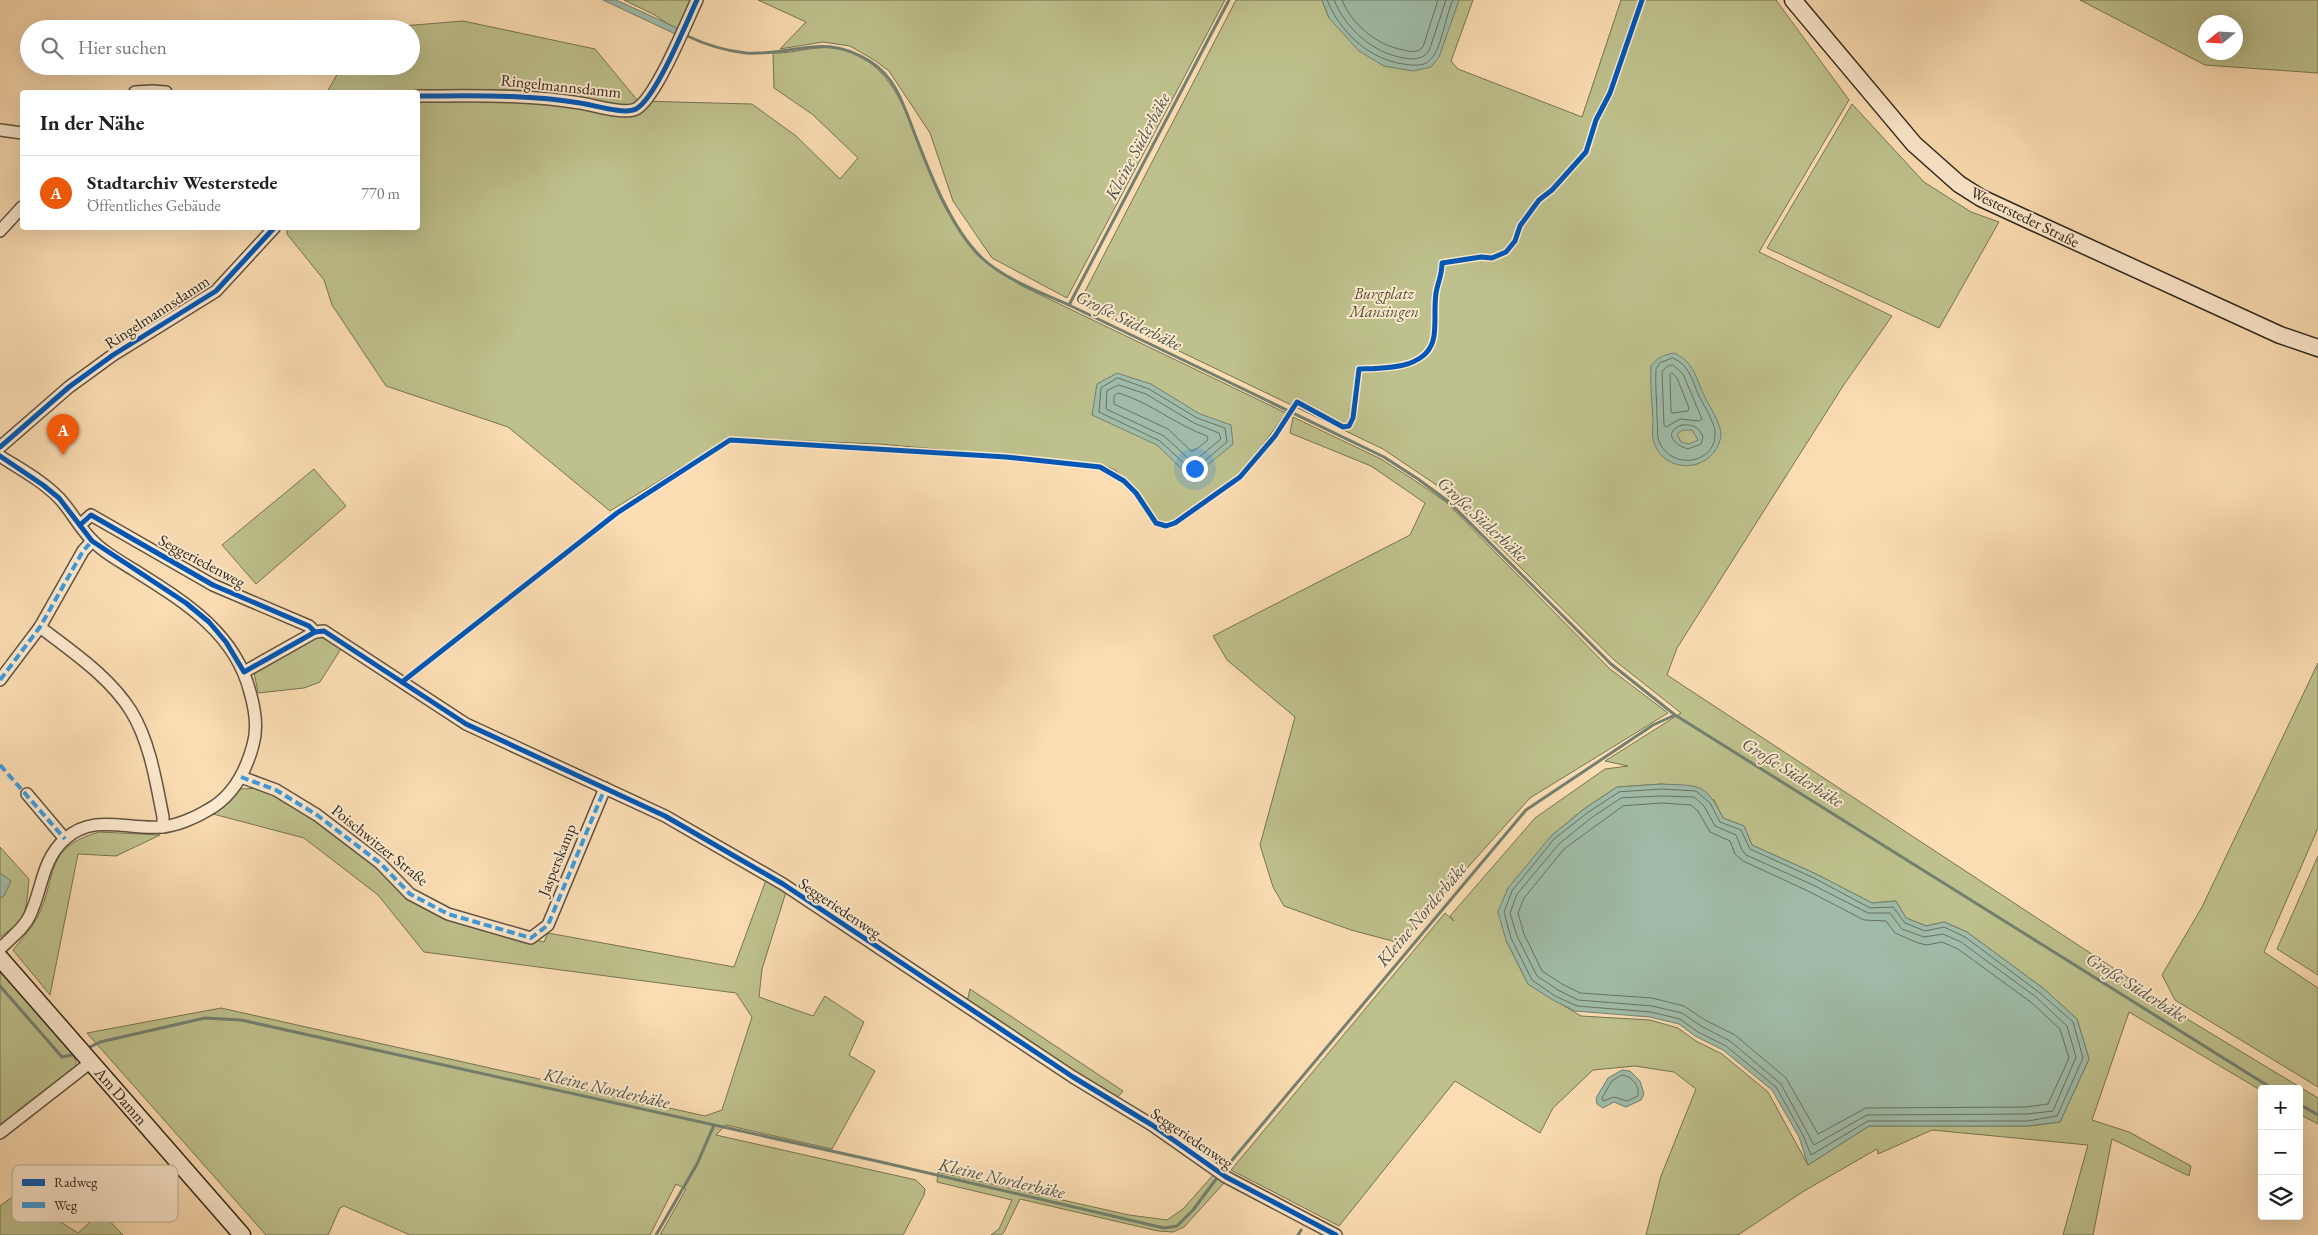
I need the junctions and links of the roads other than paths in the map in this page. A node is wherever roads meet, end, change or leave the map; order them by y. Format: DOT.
graph roads {
  1 [pos="697,0"];
  2 [pos="1793,0"];
  3 [pos="420,96"];
  4 [pos="0,130"];
  5 [pos="20,133"];
  6 [pos="20,209"];
  7 [pos="272,230"];
  8 [pos="0,231"];
  9 [pos="2318,348"];
  10 [pos="0,447"];
  11 [pos="0,456"];
  12 [pos="80,525"];
  13 [pos="92,541"];
  14 [pos="40,627"];
  15 [pos="315,632"];
  16 [pos="244,672"];
  17 [pos="0,680"];
  18 [pos="241,776"];
  19 [pos="605,788"];
  20 [pos="27,794"];
  21 [pos="163,827"];
  22 [pos="65,839"];
  23 [pos="531,938"];
  24 [pos="0,949"];
  25 [pos="0,958"];
  26 [pos="89,1060"];
  27 [pos="0,1133"];
  28 [pos="242,1235"];
  29 [pos="1336,1235"];
  1 -- 3 [label="street, Ringelmannsdamm"];
  2 -- 9 [label="main road, Westersteder Straße"];
  4 -- 5 [label="street"];
  6 -- 8 [label="street"];
  7 -- 10 [label="street, Ringelmannsdamm"];
  11 -- 12 [label="street"];
  12 -- 13 [label="street"];
  12 -- 15 [label="street, Seggeriedenweg"];
  13 -- 14 [label="street"];
  13 -- 16 [label="street"];
  14 -- 17 [label="street"];
  14 -- 21 [label="street"];
  15 -- 16 [label="street"];
  15 -- 19 [label="street, Seggeriedenweg"];
  16 -- 18 [label="street"];
  18 -- 21 [label="street"];
  18 -- 23 [label="street, Poischwitzer Straße"];
  19 -- 23 [label="street, Jasperskamp"];
  19 -- 29 [label="street, Seggeriedenweg"];
  20 -- 22 [label="street"];
  21 -- 22 [label="street"];
  22 -- 24 [label="street"];
  25 -- 26 [label="main road, Am Damm"];
  26 -- 27 [label="street"];
  26 -- 28 [label="main road, Am Damm"];
}
